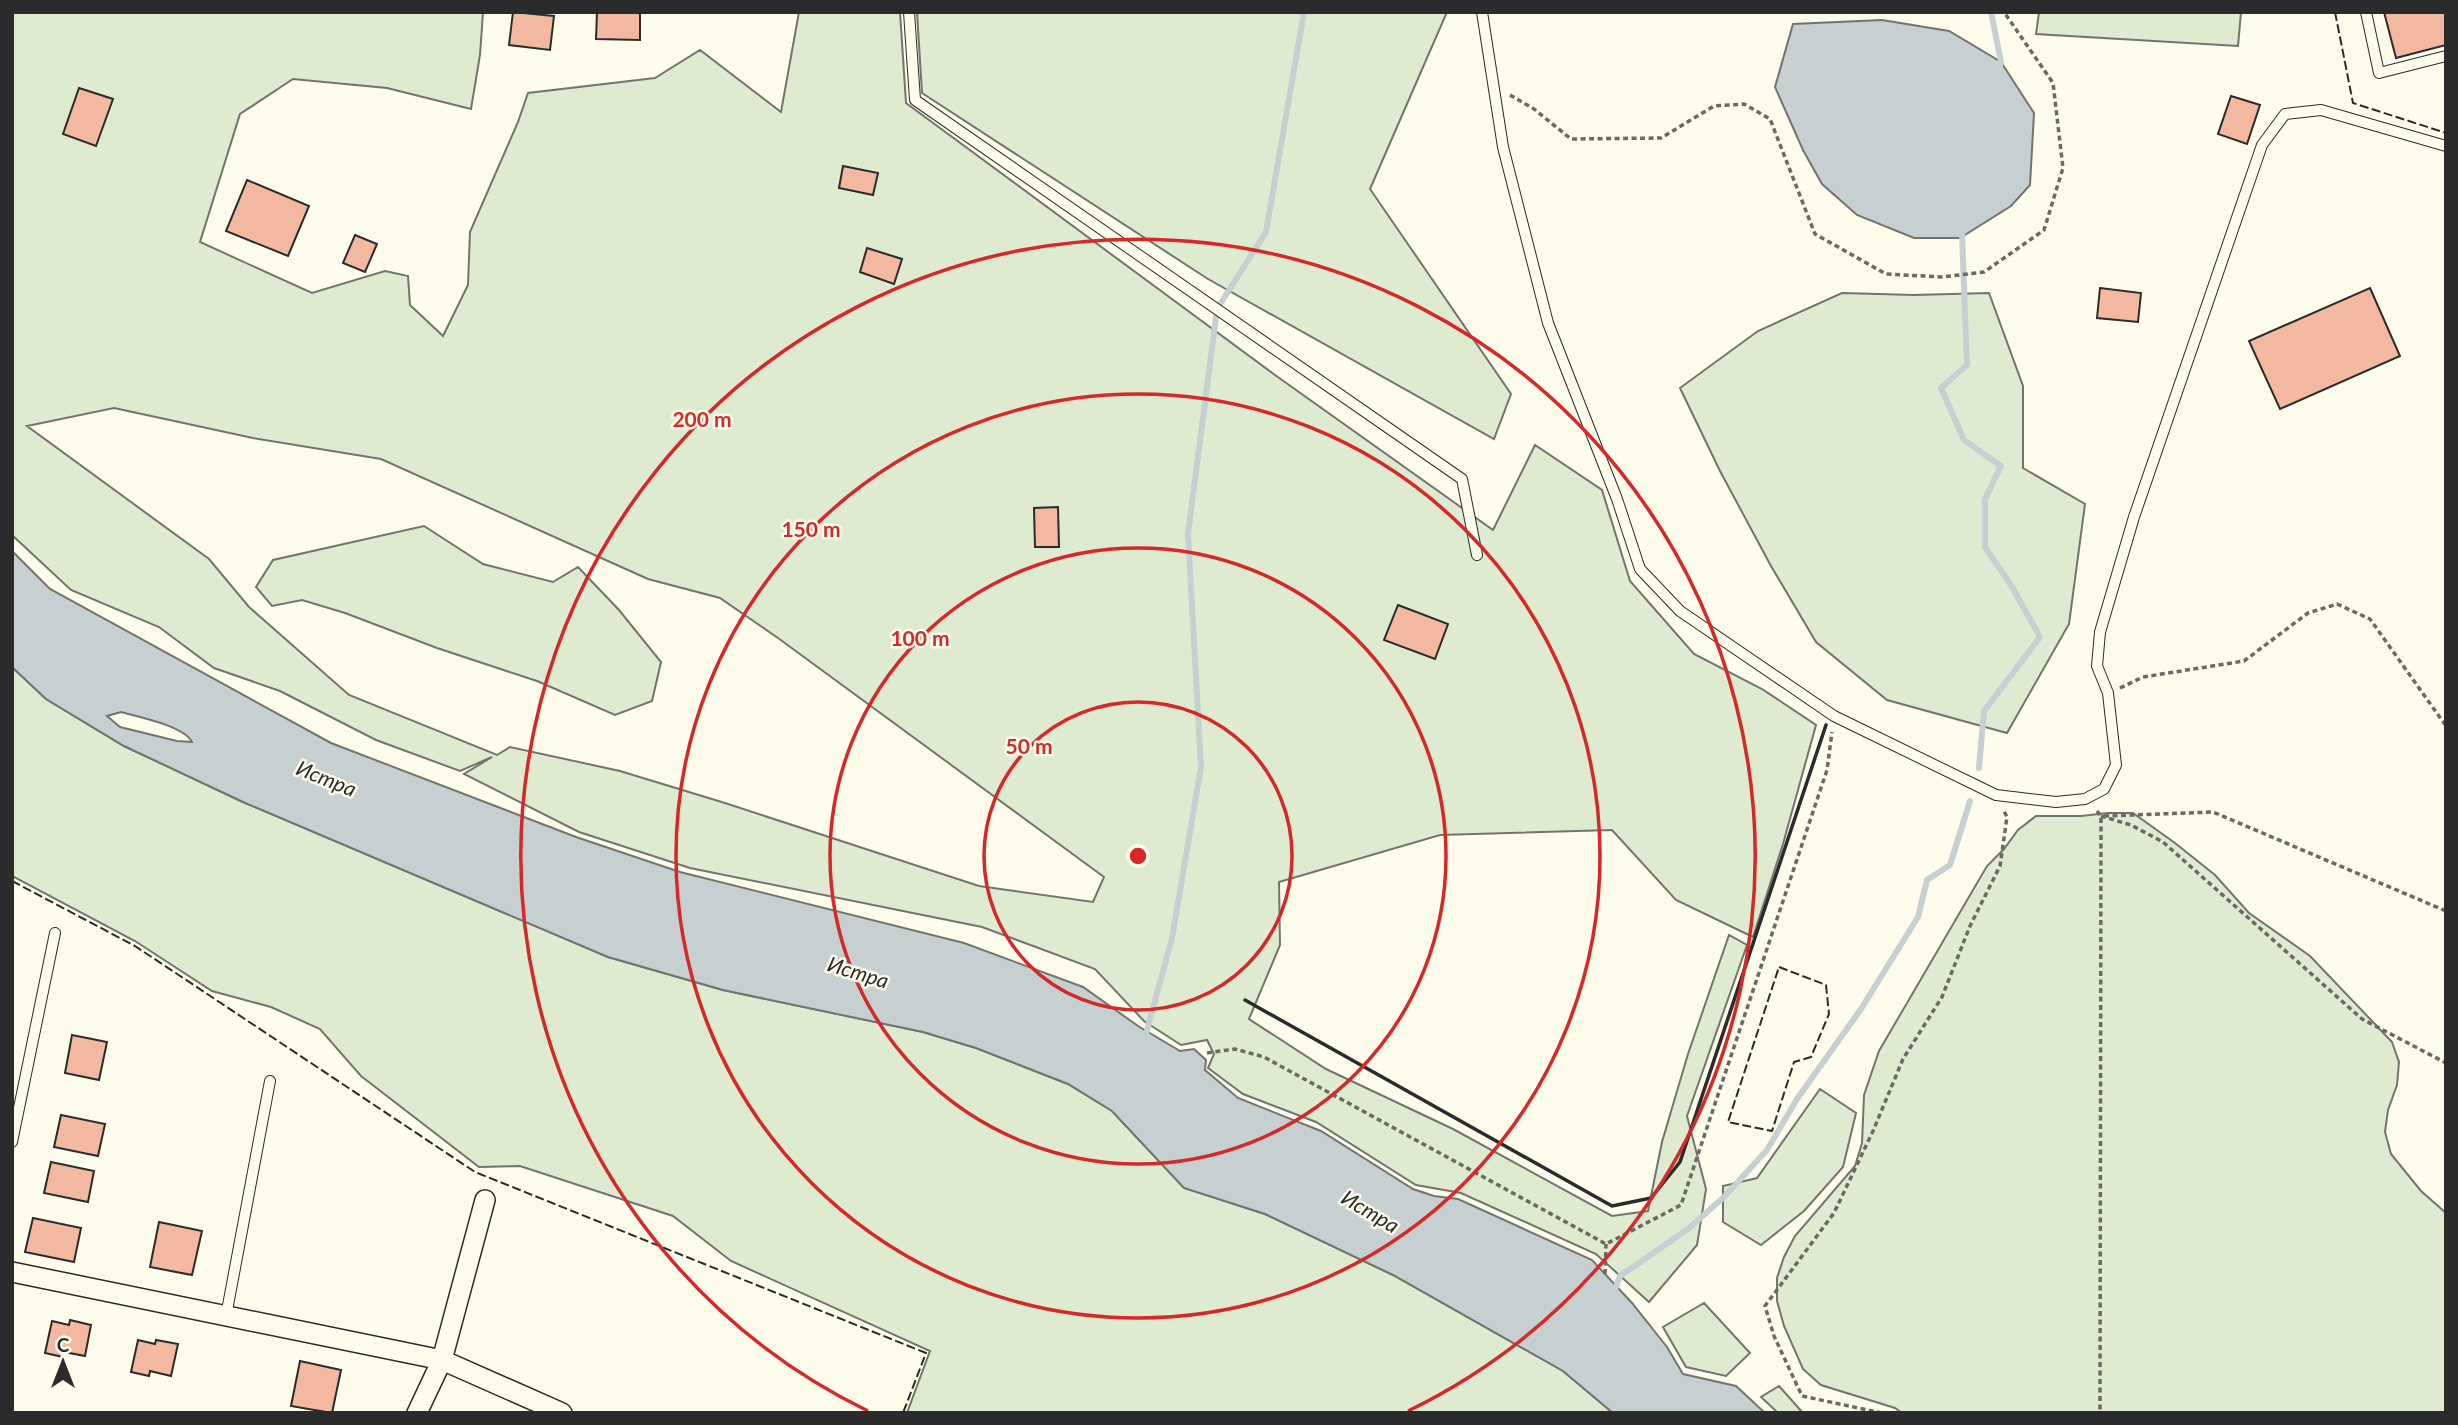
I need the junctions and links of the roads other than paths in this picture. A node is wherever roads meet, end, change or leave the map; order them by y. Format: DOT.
graph roads {
  1 [pos="909,12"];
  2 [pos="1482,12"];
  3 [pos="2366,12"];
  4 [pos="2446,56"];
  5 [pos="2446,146"];
  6 [pos="1476,555"];
  7 [pos="55,933"];
  8 [pos="270,1081"];
  9 [pos="12,1142"];
  10 [pos="485,1200"];
  11 [pos="12,1272"];
  12 [pos="226,1316"];
  13 [pos="442,1360"];
  14 [pos="417,1413"];
  15 [pos="562,1413"];
  1 -- 6 [label="lane"];
  2 -- 5 [label="lane"];
  3 -- 4 [label="lane"];
  7 -- 9 [label="lane"];
  8 -- 12 [label="lane"];
  10 -- 13 [label="street"];
  11 -- 12 [label="street"];
  12 -- 13 [label="street"];
  13 -- 14 [label="street"];
  13 -- 15 [label="street"];
}
